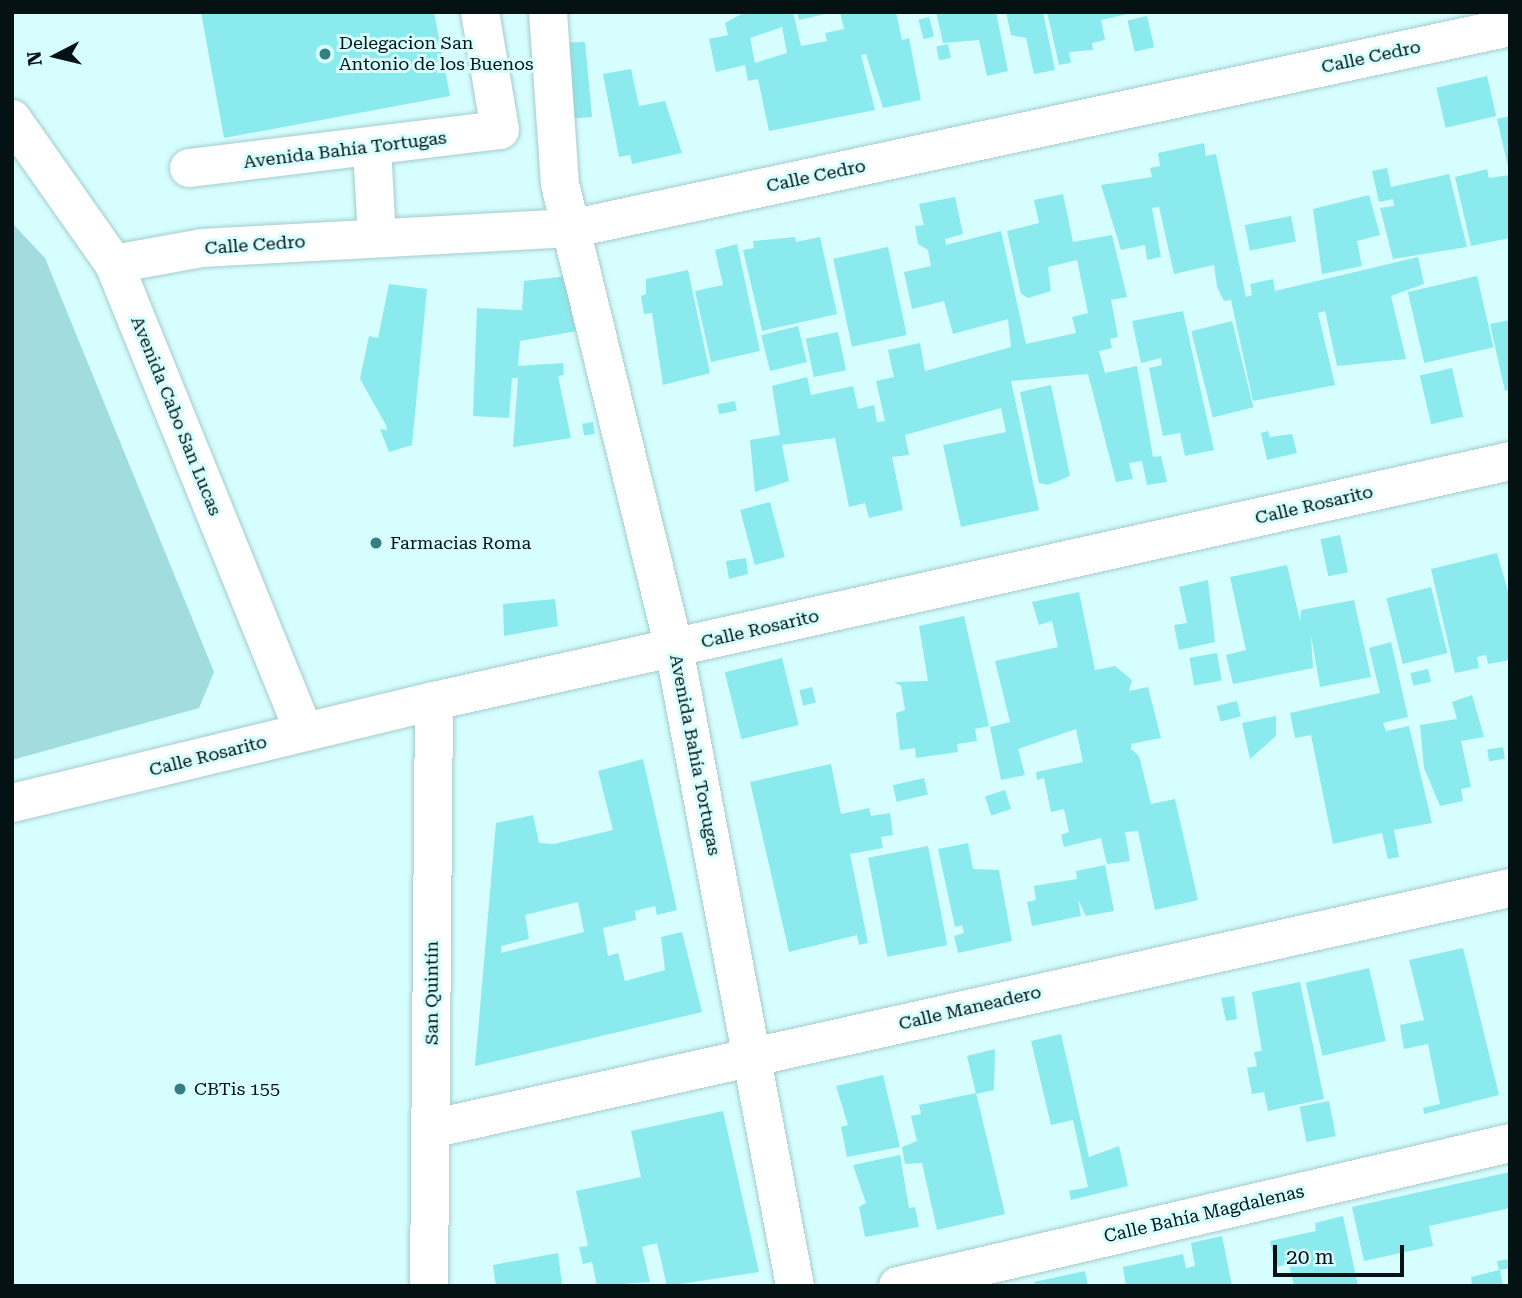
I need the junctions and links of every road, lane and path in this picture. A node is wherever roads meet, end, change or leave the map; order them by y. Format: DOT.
graph roads {
  1 [pos="481,12"];
  2 [pos="548,12"];
  3 [pos="1510,27"];
  4 [pos="12,119"];
  5 [pos="372,148"];
  6 [pos="189,168"];
  7 [pos="575,228"];
  8 [pos="377,237"];
  9 [pos="114,264"];
  10 [pos="1510,461"];
  11 [pos="674,648"];
  12 [pos="434,701"];
  13 [pos="304,732"];
  14 [pos="12,803"];
  15 [pos="1510,888"];
  16 [pos="754,1056"];
  17 [pos="431,1129"];
  18 [pos="1510,1143"];
  19 [pos="429,1286"];
  20 [pos="795,1286"];
  21 [pos="898,1286"];
  1 -- 5 [label="street, Avenida Bahía Tortugas"];
  2 -- 7 [label="street, Avenida Bahía Tortugas"];
  3 -- 7 [label="street, Calle Cedro"];
  4 -- 9 [label="street, Avenida Cabo San Lucas"];
  5 -- 6 [label="street, Avenida Bahía Tortugas"];
  5 -- 8 [label="street"];
  7 -- 8 [label="street, Calle Cedro"];
  7 -- 11 [label="street, Avenida Bahía Tortugas"];
  8 -- 9 [label="street, Calle Cedro"];
  9 -- 13 [label="street, Avenida Cabo San Lucas"];
  10 -- 11 [label="street, Calle Rosarito"];
  11 -- 12 [label="street, Calle Rosarito"];
  11 -- 16 [label="street, Avenida Bahía Tortugas"];
  12 -- 13 [label="street, Calle Rosarito"];
  12 -- 17 [label="street, San Quintín"];
  13 -- 14 [label="street, Calle Rosarito"];
  15 -- 16 [label="street, Calle Maneadero"];
  16 -- 17 [label="street, Calle Maneadero"];
  16 -- 20 [label="street, Avenida Bahía Tortugas"];
  17 -- 19 [label="street, San Quintín"];
  18 -- 21 [label="street, Calle Bahía Magdalenas"];
}
